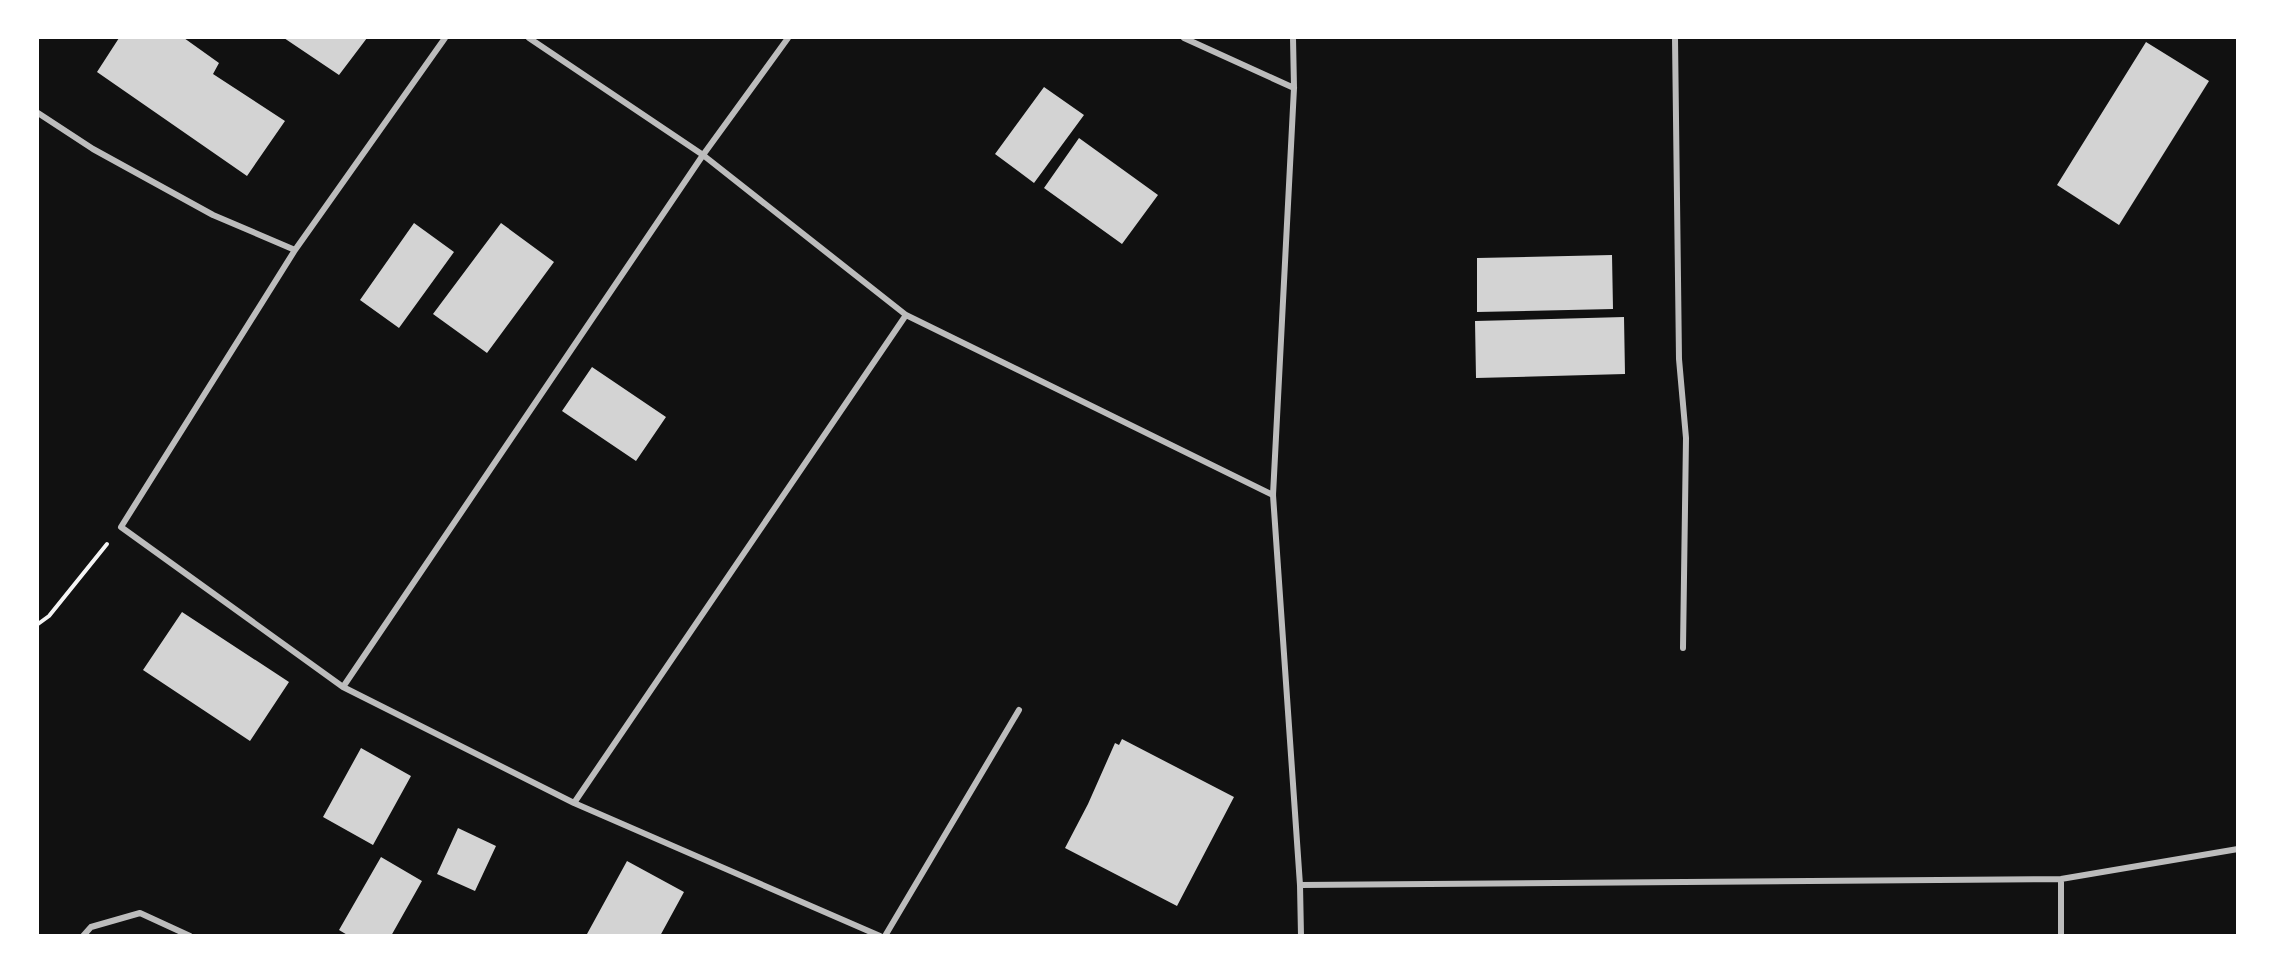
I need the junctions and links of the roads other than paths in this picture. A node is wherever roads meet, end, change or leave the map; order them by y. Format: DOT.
graph roads {
  1 [pos="445,38"];
  2 [pos="528,38"];
  3 [pos="788,38"];
  4 [pos="1184,38"];
  5 [pos="1293,38"];
  6 [pos="1675,38"];
  7 [pos="1294,88"];
  8 [pos="38,113"];
  9 [pos="703,155"];
  10 [pos="295,250"];
  11 [pos="906,315"];
  12 [pos="1273,495"];
  13 [pos="1683,648"];
  14 [pos="343,687"];
  15 [pos="1019,710"];
  16 [pos="574,803"];
  17 [pos="2238,849"];
  18 [pos="2061,879"];
  19 [pos="1300,885"];
  20 [pos="83,936"];
  21 [pos="190,936"];
  22 [pos="880,936"];
  23 [pos="885,936"];
  24 [pos="1301,936"];
  25 [pos="2061,936"];
  1 -- 10 [label="street"];
  2 -- 9 [label="street"];
  3 -- 9 [label="street"];
  4 -- 7 [label="street"];
  5 -- 7 [label="street"];
  6 -- 13 [label="street"];
  7 -- 12 [label="street"];
  8 -- 10 [label="street"];
  9 -- 11 [label="street"];
  9 -- 14 [label="street"];
  10 -- 14 [label="street"];
  11 -- 12 [label="street"];
  11 -- 16 [label="street"];
  12 -- 19 [label="street"];
  14 -- 16 [label="street"];
  15 -- 23 [label="street"];
  16 -- 22 [label="street"];
  17 -- 18 [label="street"];
  18 -- 19 [label="street"];
  18 -- 25 [label="street"];
  19 -- 24 [label="street"];
  20 -- 21 [label="street"];
}
